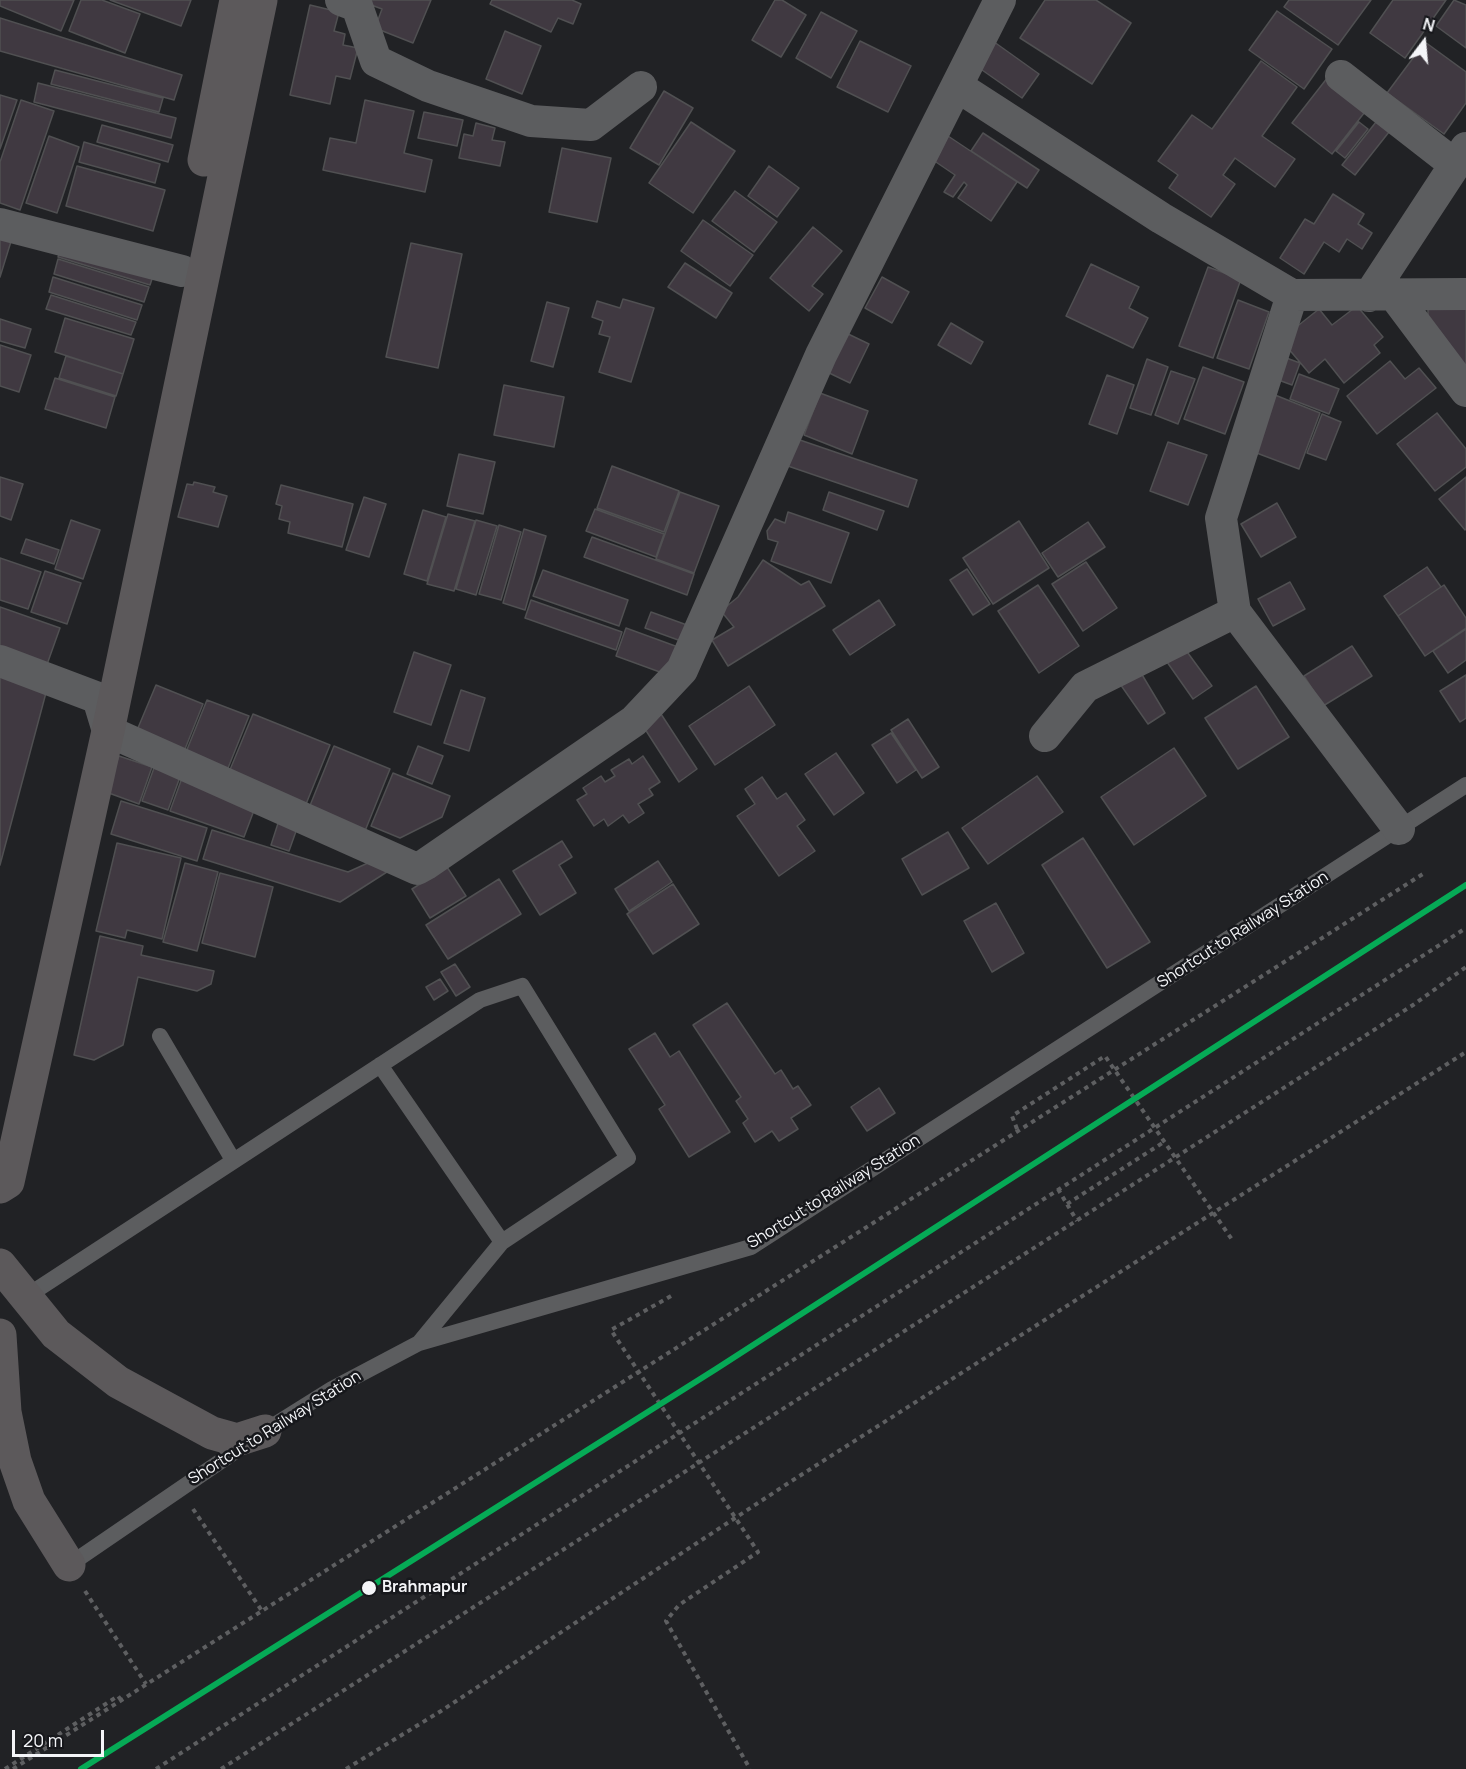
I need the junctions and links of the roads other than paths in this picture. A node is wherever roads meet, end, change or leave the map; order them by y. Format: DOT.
graph roads {
  1 [pos="236,0"];
  2 [pos="261,0"];
  3 [pos="341,0"];
  4 [pos="1000,0"];
  5 [pos="1341,76"];
  6 [pos="957,86"];
  7 [pos="641,87"];
  8 [pos="1460,156"];
  9 [pos="0,224"];
  10 [pos="182,272"];
  11 [pos="1466,294"];
  12 [pos="1292,295"];
  13 [pos="1382,296"];
  14 [pos="1466,391"];
  15 [pos="1236,612"];
  16 [pos="0,661"];
  17 [pos="98,698"];
  18 [pos="108,731"];
  19 [pos="1045,736"];
  20 [pos="1466,785"];
  21 [pos="1399,829"];
  22 [pos="160,1036"];
  23 [pos="380,1065"];
  24 [pos="0,1139"];
  25 [pos="233,1160"];
  26 [pos="0,1188"];
  27 [pos="502,1242"];
  28 [pos="0,1265"];
  29 [pos="24,1298"];
  30 [pos="0,1335"];
  31 [pos="419,1343"];
  32 [pos="265,1431"];
  33 [pos="69,1565"];
  1 -- 10 [label="street"];
  2 -- 18 [label="street"];
  3 -- 7 [label="street"];
  4 -- 6 [label="street"];
  5 -- 8 [label="street"];
  6 -- 12 [label="street"];
  6 -- 18 [label="street"];
  8 -- 13 [label="street"];
  9 -- 10 [label="street"];
  10 -- 17 [label="street"];
  11 -- 13 [label="street"];
  12 -- 13 [label="street"];
  12 -- 15 [label="street"];
  13 -- 14 [label="street"];
  15 -- 19 [label="street"];
  15 -- 21 [label="street"];
  16 -- 17 [label="street"];
  17 -- 18 [label="street"];
  17 -- 24 [label="street"];
  18 -- 26 [label="street"];
  20 -- 21 [label="lane, Shortcut to Railway Station"];
  21 -- 31 [label="lane, Shortcut to Railway Station"];
  22 -- 25 [label="lane"];
  23 -- 25 [label="lane"];
  23 -- 27 [label="lane"];
  23 -- 27 [label="lane"];
  25 -- 29 [label="lane"];
  27 -- 31 [label="lane"];
  28 -- 29 [label="street"];
  29 -- 32 [label="street"];
  30 -- 33 [label="street"];
  31 -- 32 [label="lane, Shortcut to Railway Station"];
  32 -- 33 [label="lane, Shortcut to Railway Station"];
}
